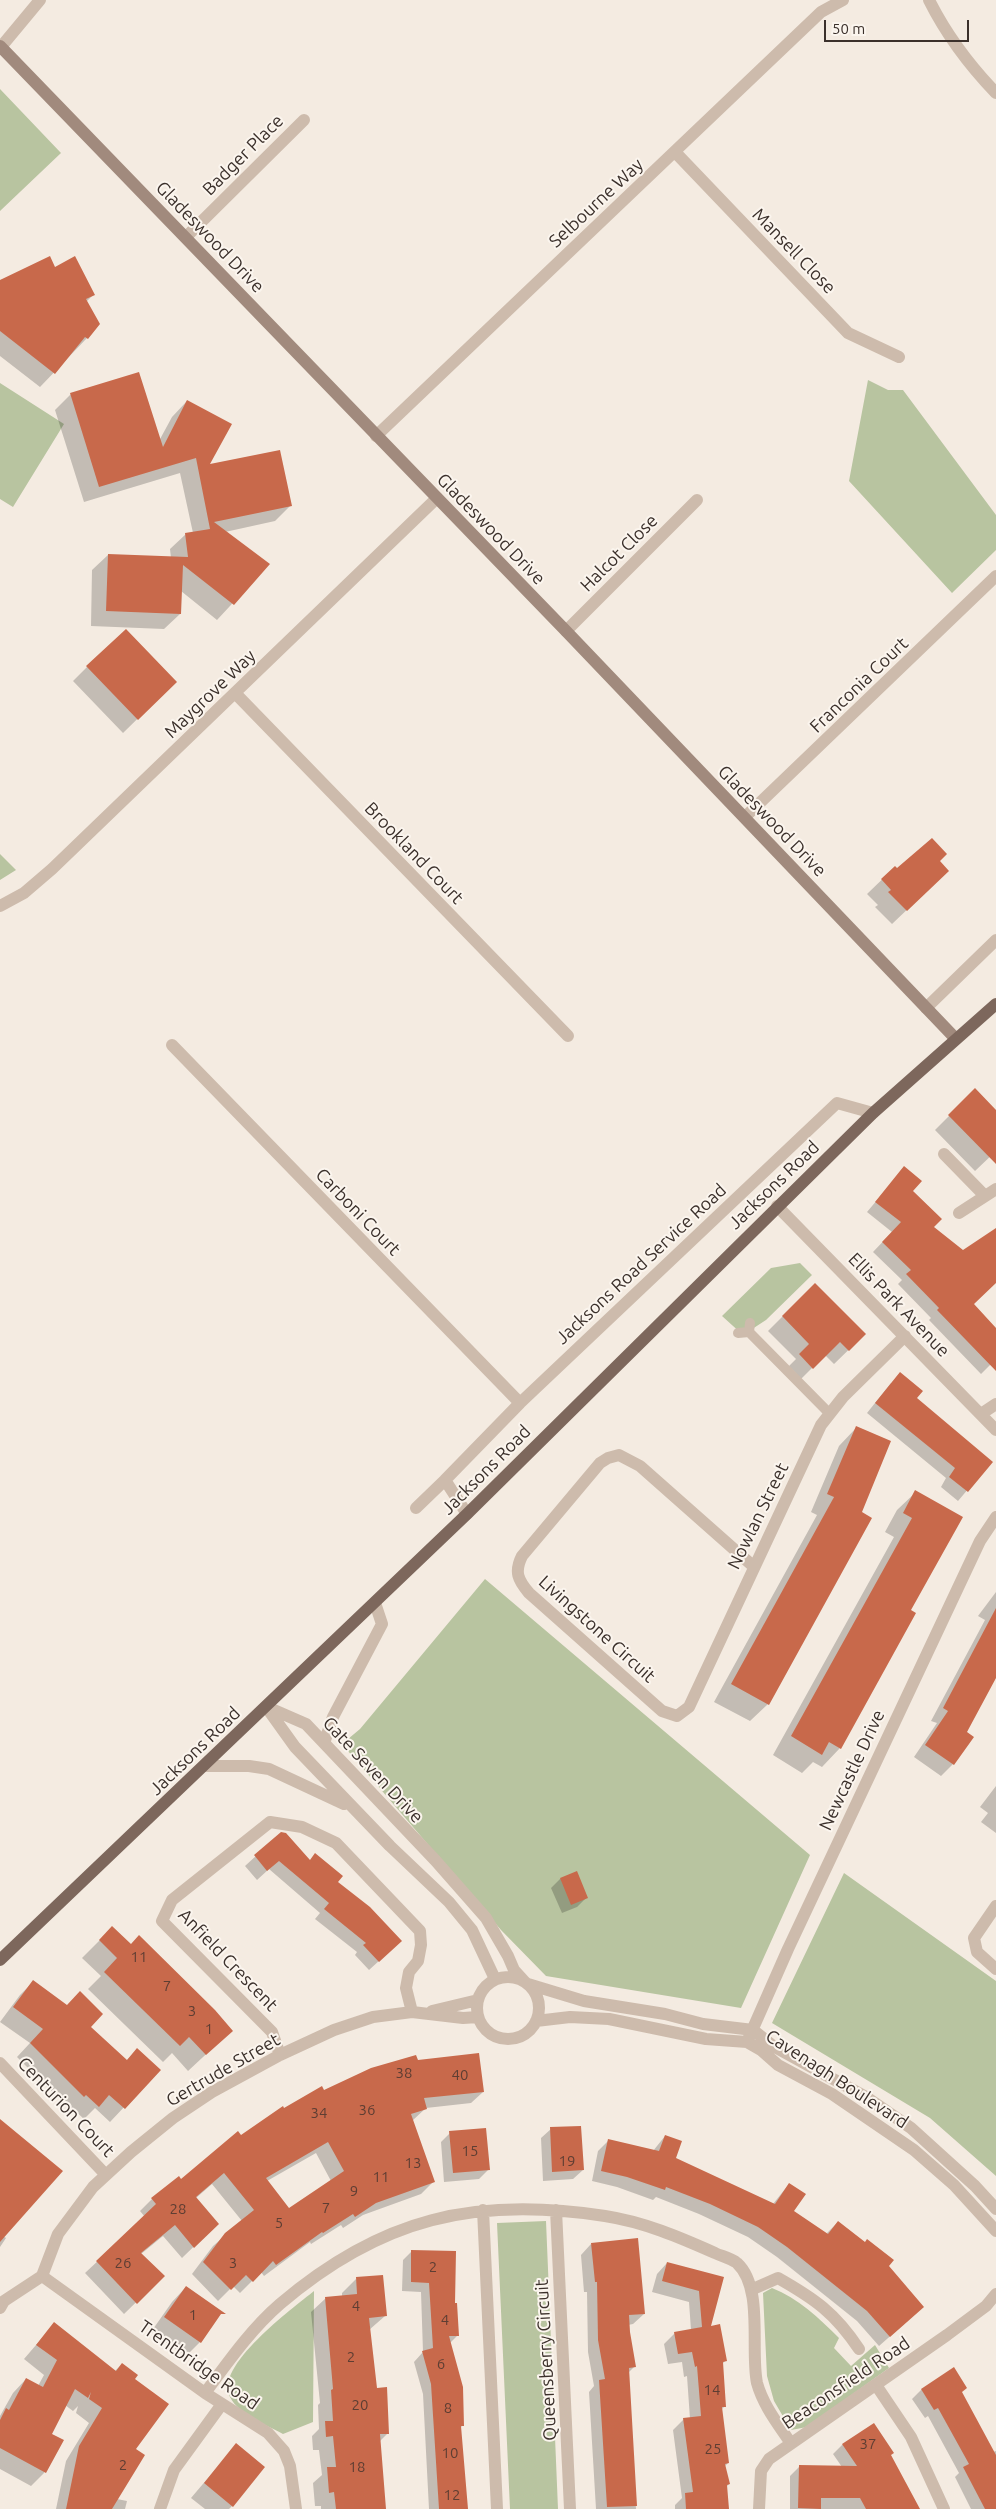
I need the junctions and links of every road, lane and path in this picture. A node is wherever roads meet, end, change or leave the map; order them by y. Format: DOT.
graph roads {
  1 [pos="40,0"];
  2 [pos="843,0"];
  3 [pos="929,0"];
  4 [pos="0,47"];
  5 [pos="996,93"];
  6 [pos="304,120"];
  7 [pos="675,152"];
  8 [pos="186,237"];
  9 [pos="899,357"];
  10 [pos="376,436"];
  11 [pos="437,498"];
  12 [pos="697,500"];
  13 [pos="996,576"];
  14 [pos="566,630"];
  15 [pos="235,694"];
  16 [pos="746,817"];
  17 [pos="0,906"];
  18 [pos="996,940"];
  19 [pos="996,1004"];
  20 [pos="926,1008"];
  21 [pos="568,1036"];
  22 [pos="955,1038"];
  23 [pos="172,1045"];
  24 [pos="873,1113"];
  25 [pos="944,1154"];
  26 [pos="991,1192"];
  27 [pos="777,1206"];
  28 [pos="959,1213"];
  29 [pos="738,1333"];
  30 [pos="905,1336"];
  31 [pos="520,1403"];
  32 [pos="996,1404"];
  33 [pos="828,1413"];
  34 [pos="981,1414"];
  35 [pos="996,1430"];
  36 [pos="445,1480"];
  37 [pos="416,1508"];
  38 [pos="467,1514"];
  39 [pos="996,1517"];
  40 [pos="753,1566"];
  41 [pos="375,1603"];
  42 [pos="267,1707"];
  43 [pos="662,1711"];
  44 [pos="324,1743"];
  45 [pos="206,1766"];
  46 [pos="357,1811"];
  47 [pos="996,1906"];
  48 [pos="0,1960"];
  49 [pos="996,1969"];
  50 [pos="495,1979"];
  51 [pos="526,1982"];
  52 [pos="478,2000"];
  53 [pos="418,2013"];
  54 [pos="478,2017"];
  55 [pos="536,2021"];
  56 [pos="753,2030"];
  57 [pos="746,2042"];
  58 [pos="280,2055"];
  59 [pos="0,2063"];
  60 [pos="106,2175"];
  61 [pos="996,2209"];
  62 [pos="483,2210"];
  63 [pos="556,2210"];
  64 [pos="996,2231"];
  65 [pos="42,2276"];
  66 [pos="753,2289"];
  67 [pos="996,2294"];
  68 [pos="991,2304"];
  69 [pos="0,2308"];
  70 [pos="858,2349"];
  71 [pos="876,2384"];
  72 [pos="205,2393"];
  73 [pos="222,2404"];
  74 [pos="790,2442"];
  75 [pos="160,2509"];
  76 [pos="296,2509"];
  77 [pos="497,2509"];
  78 [pos="570,2509"];
  79 [pos="759,2509"];
  80 [pos="944,2509"];
  1 -- 4 [label="street"];
  2 -- 7 [label="street, Selbourne Way"];
  3 -- 5 [label="street"];
  4 -- 8 [label="street, Gladeswood Drive"];
  6 -- 8 [label="street, Badger Place"];
  7 -- 9 [label="street, Mansell Close"];
  7 -- 10 [label="street, Selbourne Way"];
  8 -- 10 [label="street, Gladeswood Drive"];
  10 -- 11 [label="street, Gladeswood Drive"];
  11 -- 14 [label="street, Gladeswood Drive"];
  11 -- 15 [label="street, Maygrove Way"];
  12 -- 14 [label="street, Halcot Close"];
  13 -- 16 [label="street, Franconia Court"];
  14 -- 16 [label="street, Gladeswood Drive"];
  15 -- 17 [label="street, Maygrove Way"];
  15 -- 21 [label="street, Brookland Court"];
  16 -- 20 [label="street, Gladeswood Drive"];
  18 -- 20 [label="street"];
  19 -- 22 [label="main road, Jacksons Road"];
  20 -- 22 [label="street, Gladeswood Drive"];
  22 -- 24 [label="main road, Jacksons Road"];
  23 -- 31 [label="street, Carboni Court"];
  24 -- 27 [label="main road, Jacksons Road"];
  24 -- 31 [label="street, Jacksons Road Service Road"];
  25 -- 26 [label="street"];
  26 -- 28 [label="street"];
  27 -- 30 [label="street, Ellis Park Avenue"];
  27 -- 38 [label="main road, Jacksons Road"];
  29 -- 33 [label="lane"];
  30 -- 33 [label="street, Nowlan Street"];
  30 -- 34 [label="street, Ellis Park Avenue"];
  31 -- 36 [label="street, Jacksons Road Service Road"];
  32 -- 34 [label="street"];
  33 -- 40 [label="street, Nowlan Street"];
  34 -- 35 [label="street, Ellis Park Avenue"];
  36 -- 37 [label="street, Jacksons Road Service Road"];
  36 -- 38 [label="street"];
  38 -- 41 [label="main road, Jacksons Road"];
  39 -- 56 [label="street, Newcastle Drive"];
  40 -- 43 [label="street, Nowlan Street"];
  40 -- 43 [label="street, Livingstone Circuit"];
  41 -- 42 [label="main road, Jacksons Road"];
  41 -- 44 [label="street"];
  42 -- 44 [label="street, Gate Seven Drive"];
  42 -- 45 [label="main road, Jacksons Road"];
  42 -- 46 [label="street"];
  44 -- 51 [label="street, Gate Seven Drive"];
  45 -- 46 [label="street"];
  45 -- 48 [label="main road, Jacksons Road"];
  46 -- 50 [label="street"];
  47 -- 49 [label="street"];
  50 -- 51 [label="street"];
  50 -- 52 [label="street"];
  51 -- 55 [label="street"];
  51 -- 56 [label="street"];
  52 -- 53 [label="street, Gertrude Street"];
  52 -- 54 [label="street"];
  53 -- 54 [label="street, Gertrude Street"];
  53 -- 58 [label="street, Gertrude Street"];
  53 -- 58 [label="street, Anfield Crescent"];
  54 -- 55 [label="street"];
  55 -- 57 [label="street, Cavenagh Boulevard"];
  56 -- 57 [label="street, Newcastle Drive"];
  56 -- 61 [label="street, Cavenagh Boulevard"];
  57 -- 64 [label="street, Cavenagh Boulevard"];
  58 -- 60 [label="street, Gertrude Street"];
  59 -- 60 [label="street, Centurion Court"];
  60 -- 65 [label="street, Gertrude Street"];
  62 -- 63 [label="street"];
  62 -- 72 [label="street"];
  62 -- 77 [label="street"];
  63 -- 66 [label="street"];
  63 -- 78 [label="street, Queensberry Circuit"];
  65 -- 69 [label="street"];
  65 -- 72 [label="street, Trentbridge Road"];
  66 -- 70 [label="street"];
  66 -- 74 [label="street"];
  67 -- 68 [label="street, Beaconsfield Road"];
  68 -- 71 [label="street, Beaconsfield Road"];
  71 -- 74 [label="street, Beaconsfield Road"];
  71 -- 80 [label="street"];
  72 -- 73 [label="street, Trentbridge Road"];
  73 -- 75 [label="street"];
  73 -- 76 [label="street, Trentbridge Road"];
  74 -- 79 [label="street, Beaconsfield Road"];
}
